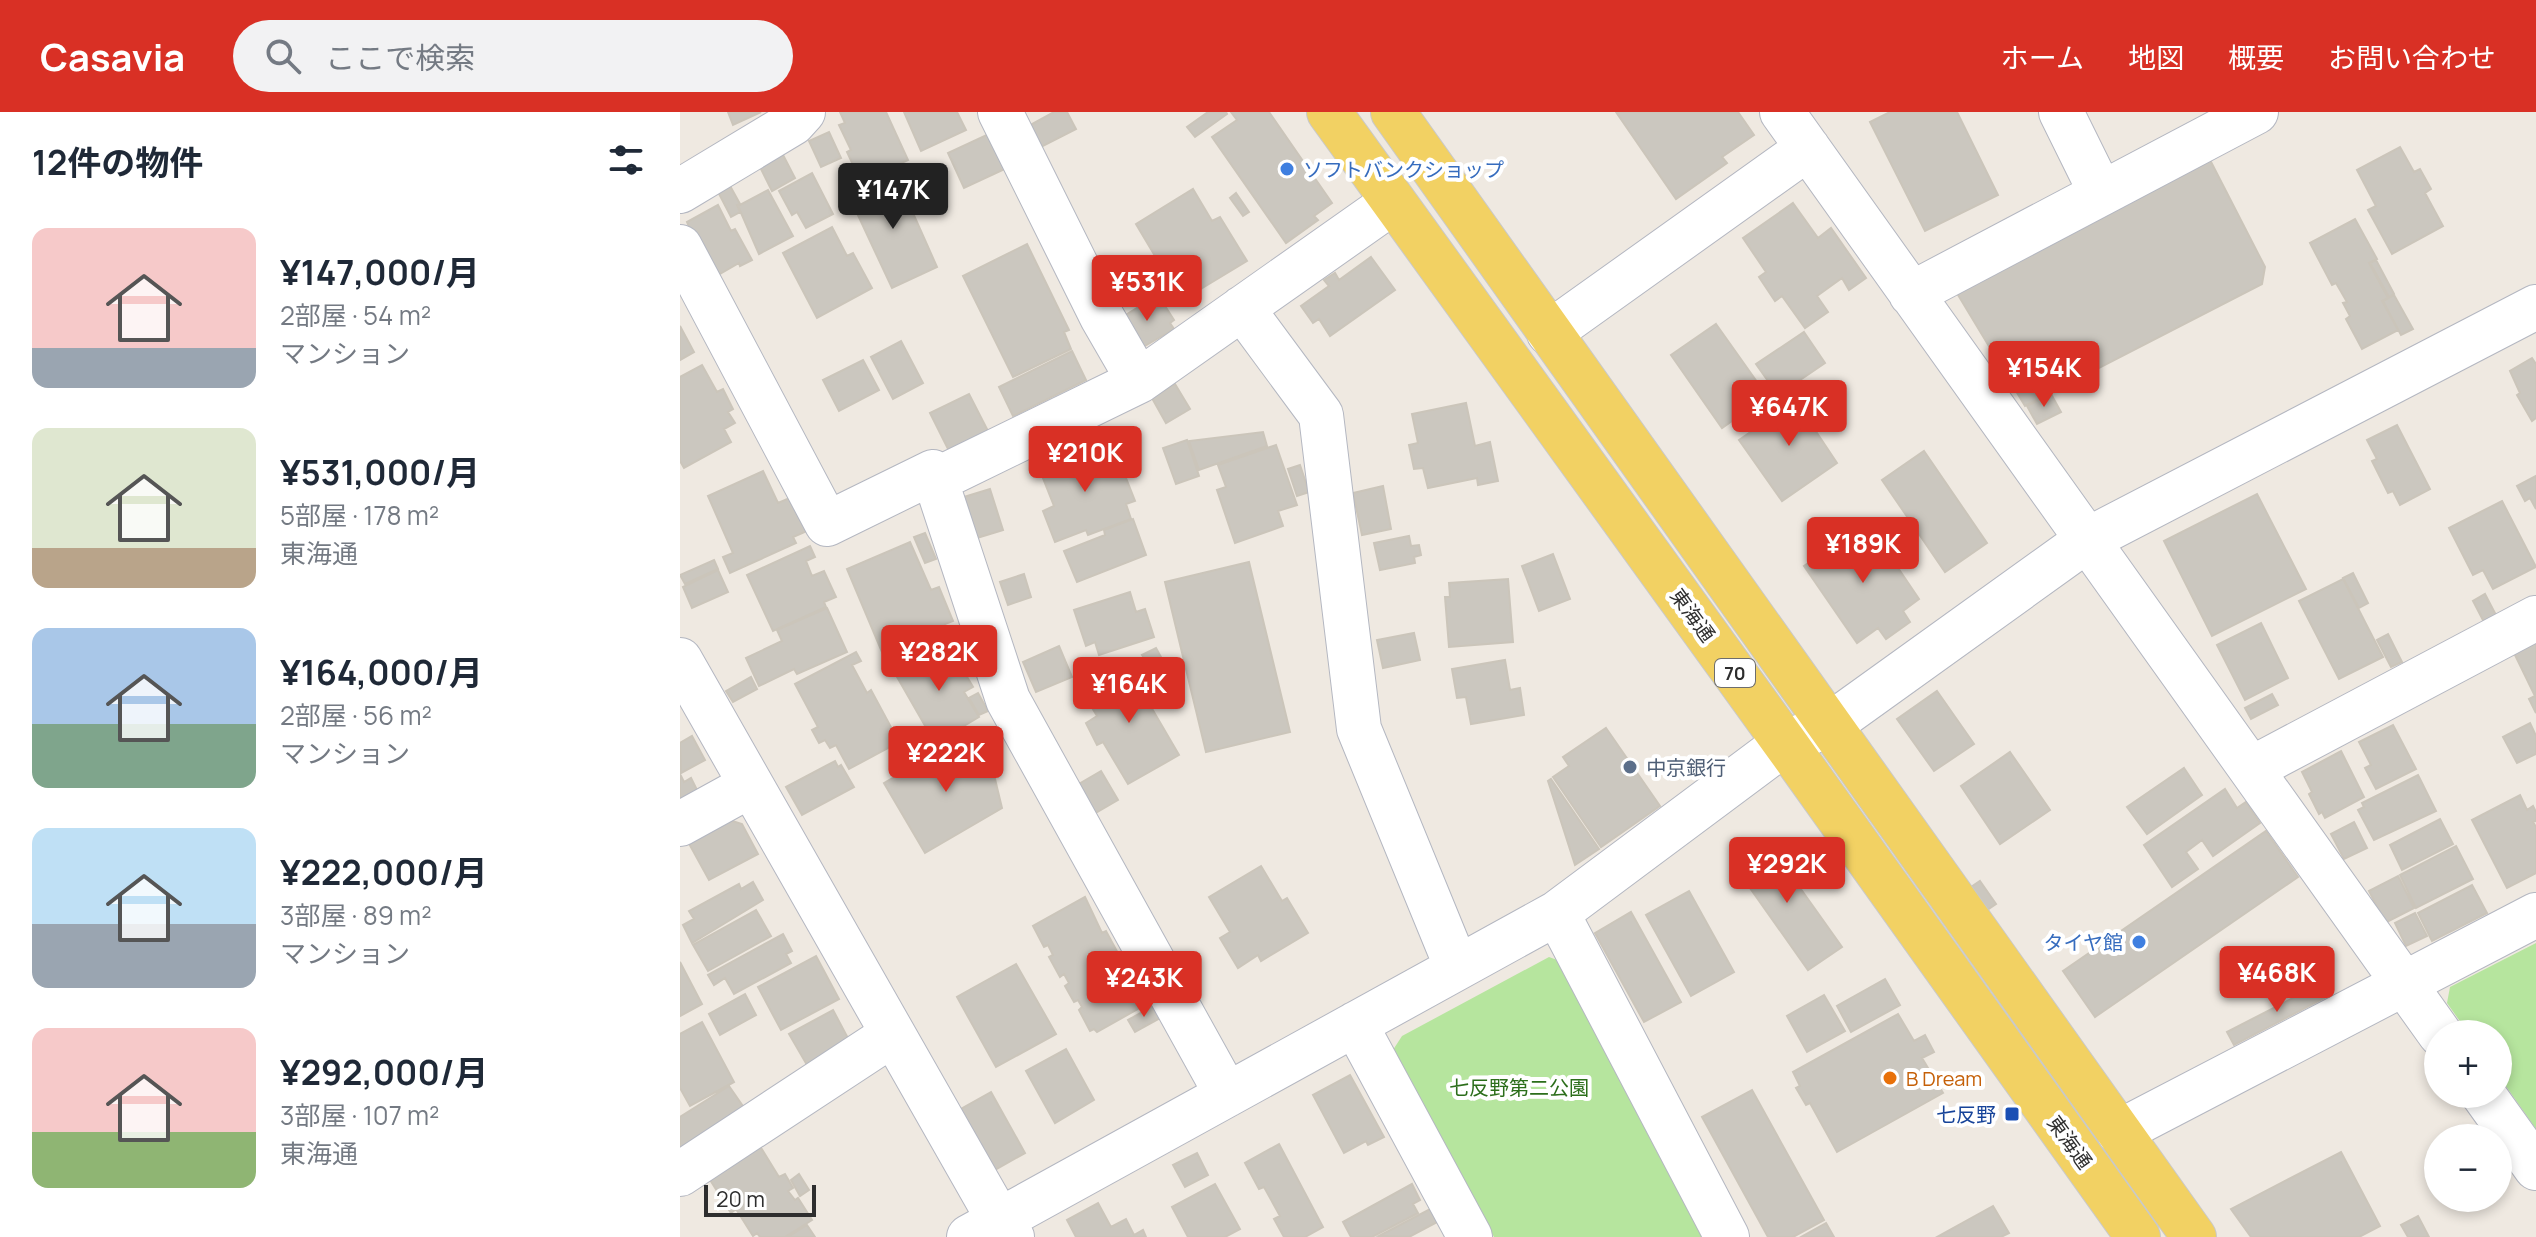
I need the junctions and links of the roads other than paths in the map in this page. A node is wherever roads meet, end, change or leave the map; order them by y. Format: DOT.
graph roads {
  1 [pos="803,112"];
  2 [pos="1000,112"];
  3 [pos="1329,112"];
  4 [pos="1393,112"];
  5 [pos="1782,112"];
  6 [pos="2061,112"];
  7 [pos="2256,112"];
  8 [pos="1808,148"];
  9 [pos="680,191"];
  10 [pos="2101,193"];
  11 [pos="1393,202"];
  12 [pos="680,247"];
  13 [pos="1911,294"];
  14 [pos="2536,307"];
  15 [pos="1242,308"];
  16 [pos="1549,333"];
  17 [pos="1139,381"];
  18 [pos="936,480"];
  19 [pos="2087,540"];
  20 [pos="2536,618"];
  21 [pos="680,660"];
  22 [pos="1831,724"];
  23 [pos="1785,743"];
  24 [pos="2251,769"];
  25 [pos="751,785"];
  26 [pos="680,824"];
  27 [pos="1557,913"];
  28 [pos="2536,915"];
  29 [pos="1457,968"];
  30 [pos="2404,984"];
  31 [pos="2430,1020"];
  32 [pos="1355,1024"];
  33 [pos="893,1034"];
  34 [pos="1227,1095"];
  35 [pos="2493,1108"];
  36 [pos="2119,1132"];
  37 [pos="2536,1168"];
  38 [pos="680,1174"];
  39 [pos="993,1231"];
  40 [pos="1470,1237"];
  41 [pos="1727,1237"];
  42 [pos="2138,1237"];
  43 [pos="2194,1237"];
  1 -- 9 [label="street"];
  2 -- 17 [label="street"];
  3 -- 11 [label="main road, 東海通 / 70"];
  4 -- 16 [label="main road, 70"];
  5 -- 8 [label="street"];
  6 -- 10 [label="street"];
  7 -- 10 [label="street"];
  8 -- 13 [label="street"];
  8 -- 16 [label="street"];
  10 -- 13 [label="street"];
  11 -- 15 [label="street"];
  11 -- 23 [label="main road, 東海通 / 70"];
  12 -- 18 [label="street"];
  13 -- 19 [label="street"];
  14 -- 19 [label="street"];
  15 -- 17 [label="street"];
  15 -- 29 [label="street"];
  16 -- 22 [label="main road, 70"];
  17 -- 18 [label="street"];
  18 -- 34 [label="street"];
  19 -- 22 [label="street"];
  19 -- 24 [label="street"];
  20 -- 24 [label="street"];
  21 -- 25 [label="street"];
  22 -- 23 [label="street"];
  22 -- 36 [label="main road, 70"];
  23 -- 27 [label="street"];
  23 -- 42 [label="main road, 東海通 / 70"];
  24 -- 30 [label="street"];
  25 -- 26 [label="street"];
  25 -- 33 [label="street"];
  27 -- 29 [label="street"];
  27 -- 41 [label="street"];
  28 -- 30 [label="street"];
  29 -- 32 [label="street"];
  30 -- 31 [label="street"];
  30 -- 36 [label="street"];
  32 -- 34 [label="street"];
  32 -- 40 [label="street"];
  33 -- 38 [label="street"];
  33 -- 39 [label="street"];
  34 -- 39 [label="street"];
  35 -- 37 [label="street"];
  36 -- 43 [label="main road, 70"];
}
